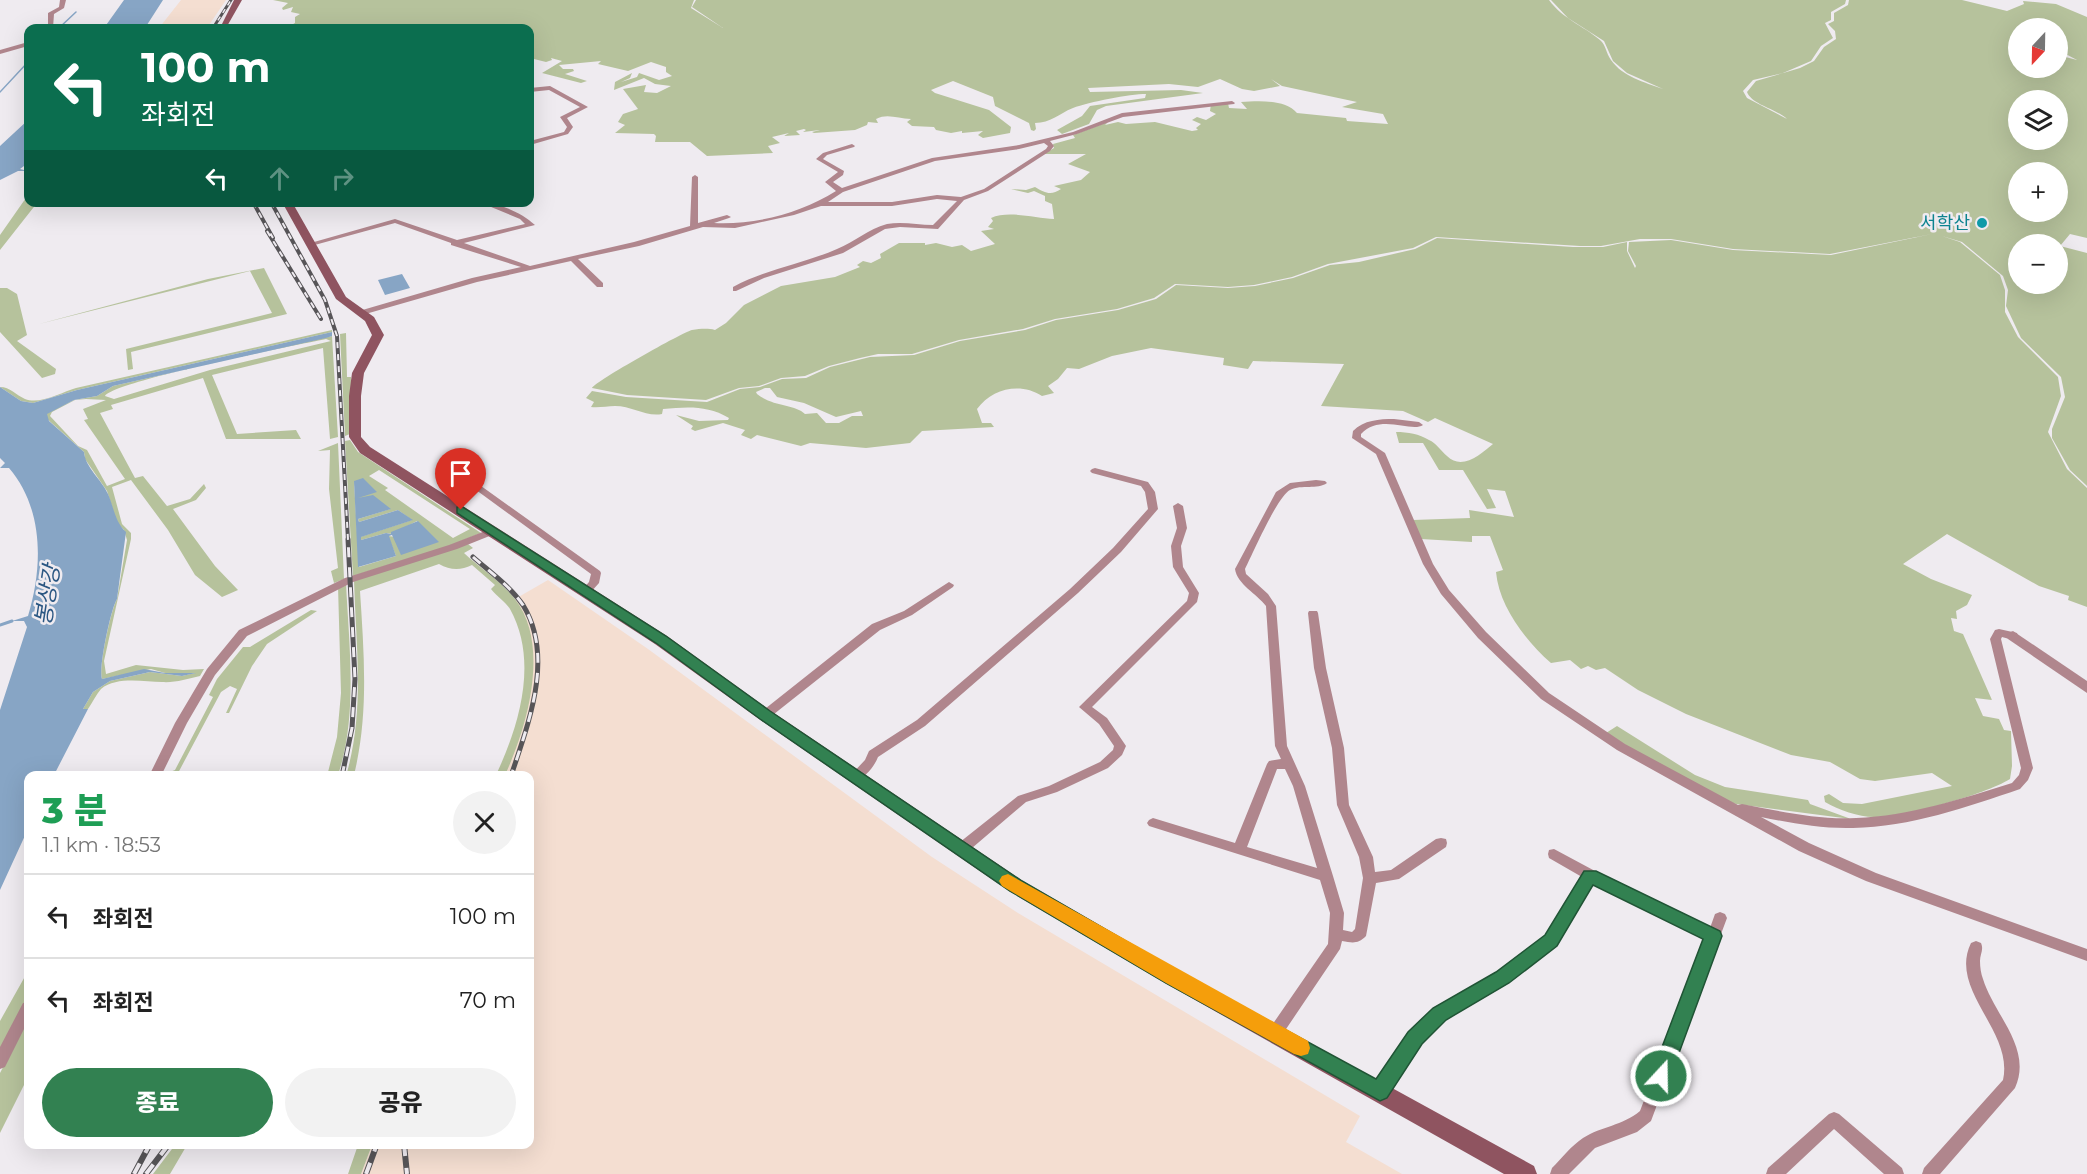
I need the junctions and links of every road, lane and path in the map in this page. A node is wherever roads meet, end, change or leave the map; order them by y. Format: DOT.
graph roads {
  1 [pos="63,0"];
  2 [pos="238,0"];
  3 [pos="50,24"];
  4 [pos="225,24"];
  5 [pos="24,45"];
  6 [pos="0,52"];
  7 [pos="534,90"];
  8 [pos="1232,103"];
  9 [pos="1046,141"];
  10 [pos="534,142"];
  11 [pos="852,146"];
  12 [pos="695,177"];
  13 [pos="840,191"];
  14 [pos="962,199"];
  15 [pos="820,204"];
  16 [pos="292,207"];
  17 [pos="494,207"];
  18 [pos="727,217"];
  19 [pos="705,225"];
  20 [pos="694,228"];
  21 [pos="454,243"];
  22 [pos="310,244"];
  23 [pos="572,257"];
  24 [pos="527,267"];
  25 [pos="600,285"];
  26 [pos="736,289"];
  27 [pos="362,313"];
  28 [pos="1419,425"];
  29 [pos="449,466"];
  30 [pos="1095,471"];
  31 [pos="1322,483"];
  32 [pos="1178,506"];
  33 [pos="493,531"];
  34 [pos="950,585"];
  35 [pos="586,591"];
  36 [pos="1313,613"];
  37 [pos="2013,636"];
  38 [pos="2087,688"];
  39 [pos="765,715"];
  40 [pos="1287,764"];
  41 [pos="158,771"];
  42 [pos="855,777"];
  43 [pos="1732,808"];
  44 [pos="1153,823"];
  45 [pos="1441,843"];
  46 [pos="960,850"];
  47 [pos="1239,850"];
  48 [pos="1554,854"];
  49 [pos="1590,875"];
  50 [pos="1326,876"];
  51 [pos="1370,878"];
  52 [pos="1720,918"];
  53 [pos="1337,934"];
  54 [pos="1713,936"];
  55 [pos="1976,947"];
  56 [pos="2087,955"];
  57 [pos="24,1016"];
  58 [pos="1275,1033"];
  59 [pos="0,1062"];
  60 [pos="1380,1091"];
  61 [pos="1526,1174"];
  62 [pos="1558,1174"];
  63 [pos="1774,1174"];
  64 [pos="1896,1174"];
  65 [pos="1930,1174"];
  1 -- 3 [label="street"];
  2 -- 4 [label="main road"];
  5 -- 6 [label="street"];
  7 -- 10 [label="street"];
  8 -- 9 [label="street"];
  9 -- 13 [label="street"];
  9 -- 14 [label="street"];
  11 -- 13 [label="street"];
  12 -- 20 [label="street"];
  13 -- 15 [label="street"];
  14 -- 15 [label="street"];
  14 -- 26 [label="street"];
  15 -- 19 [label="street"];
  16 -- 22 [label="main road"];
  17 -- 21 [label="street"];
  18 -- 19 [label="street"];
  19 -- 20 [label="street"];
  20 -- 23 [label="street"];
  21 -- 22 [label="street"];
  21 -- 24 [label="street"];
  22 -- 27 [label="main road"];
  23 -- 24 [label="street"];
  23 -- 25 [label="street"];
  24 -- 27 [label="street"];
  27 -- 33 [label="main road"];
  28 -- 43 [label="street"];
  29 -- 35 [label="street"];
  30 -- 42 [label="street"];
  31 -- 40 [label="street"];
  32 -- 46 [label="street"];
  33 -- 35 [label="main road"];
  33 -- 41 [label="street"];
  34 -- 39 [label="street"];
  35 -- 39 [label="main road"];
  36 -- 51 [label="street"];
  37 -- 38 [label="street"];
  37 -- 43 [label="street"];
  39 -- 42 [label="main road"];
  40 -- 47 [label="street"];
  40 -- 50 [label="street"];
  42 -- 46 [label="main road"];
  43 -- 56 [label="street"];
  44 -- 47 [label="street"];
  45 -- 51 [label="street"];
  46 -- 58 [label="main road"];
  47 -- 50 [label="street"];
  48 -- 49 [label="street"];
  49 -- 54 [label="street"];
  49 -- 60 [label="street"];
  50 -- 53 [label="street"];
  51 -- 53 [label="street"];
  52 -- 54 [label="street"];
  53 -- 58 [label="street"];
  54 -- 62 [label="street"];
  55 -- 65 [label="street"];
  57 -- 59 [label="street"];
  58 -- 60 [label="main road"];
  60 -- 61 [label="main road"];
  63 -- 64 [label="street"];
}
